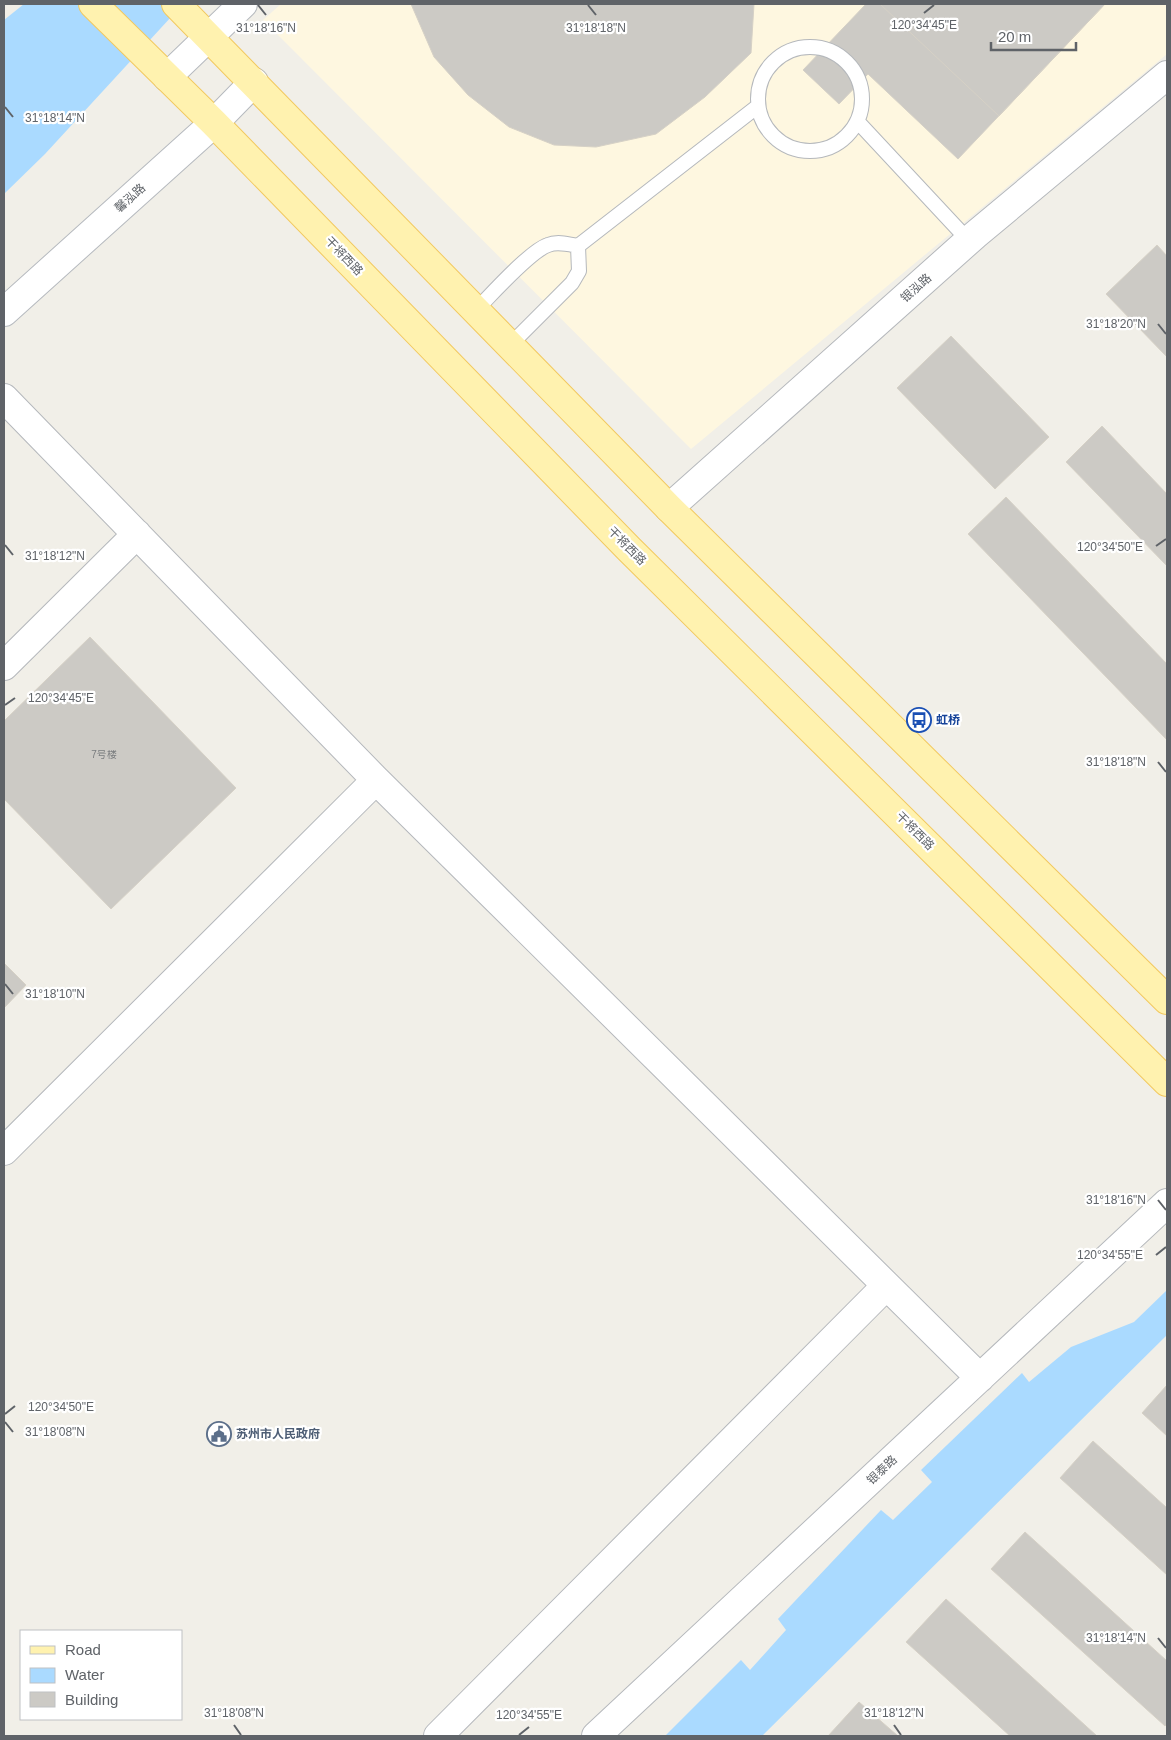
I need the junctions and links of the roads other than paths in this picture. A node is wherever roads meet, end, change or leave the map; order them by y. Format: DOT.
graph roads {
  1 [pos="93,4"];
  2 [pos="176,4"];
  3 [pos="243,4"];
  4 [pos="203,31"];
  5 [pos="165,74"];
  6 [pos="1167,75"];
  7 [pos="254,82"];
  8 [pos="758,106"];
  9 [pos="858,122"];
  10 [pos="214,123"];
  11 [pos="969,241"];
  12 [pos="578,246"];
  13 [pos="476,310"];
  14 [pos="4,312"];
  15 [pos="510,344"];
  16 [pos="4,398"];
  17 [pos="670,508"];
  18 [pos="137,534"];
  19 [pos="4,666"];
  20 [pos="376,780"];
  21 [pos="1167,1000"];
  22 [pos="1167,1082"];
  23 [pos="4,1151"];
  24 [pos="1167,1204"];
  25 [pos="886,1286"];
  26 [pos="980,1378"];
  27 [pos="438,1736"];
  28 [pos="596,1736"];
  1 -- 5 [label="main road, 干将西路"];
  2 -- 4 [label="main road"];
  3 -- 4 [label="street"];
  4 -- 5 [label="street"];
  4 -- 7 [label="main road"];
  5 -- 10 [label="main road, 干将西路"];
  6 -- 11 [label="street, 银泓路"];
  7 -- 10 [label="street, 馨泓路"];
  7 -- 13 [label="main road"];
  8 -- 9 [label="lane"];
  8 -- 9 [label="lane"];
  8 -- 12 [label="lane"];
  9 -- 11 [label="lane"];
  10 -- 14 [label="street, 馨泓路"];
  10 -- 22 [label="main road, 干将西路"];
  11 -- 17 [label="street, 银泓路"];
  12 -- 13 [label="lane"];
  12 -- 15 [label="lane"];
  13 -- 15 [label="main road"];
  15 -- 17 [label="main road"];
  16 -- 18 [label="street"];
  17 -- 21 [label="main road"];
  18 -- 19 [label="street"];
  18 -- 20 [label="street"];
  20 -- 23 [label="street"];
  20 -- 25 [label="street"];
  24 -- 26 [label="street, 银泰路"];
  25 -- 26 [label="street"];
  25 -- 27 [label="street"];
  26 -- 28 [label="street, 银泰路"];
}
